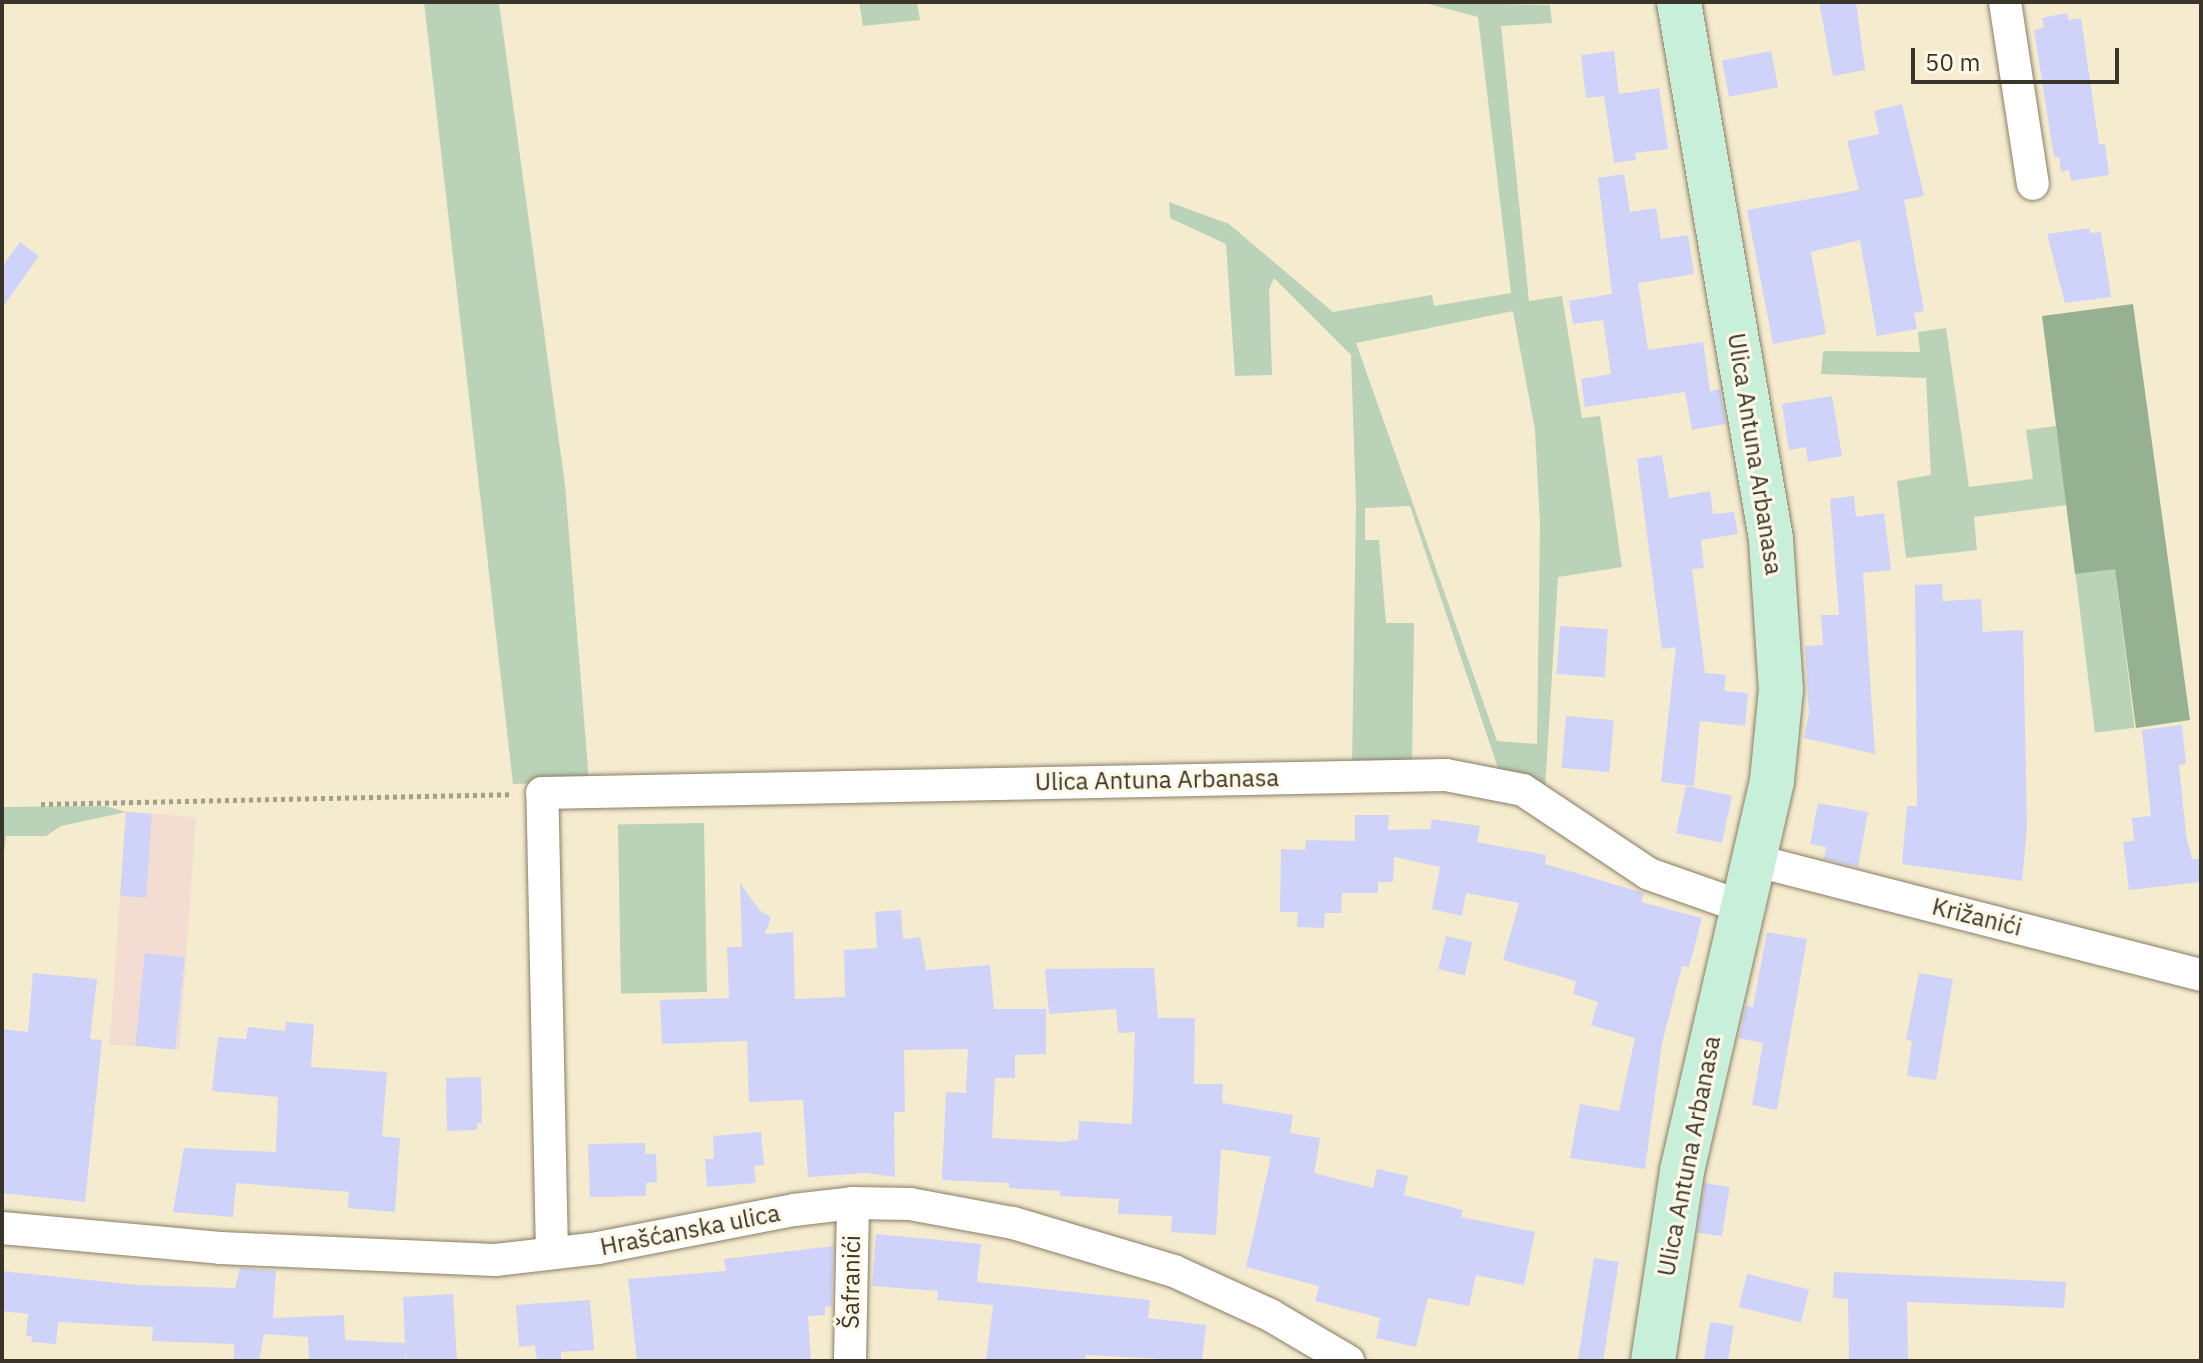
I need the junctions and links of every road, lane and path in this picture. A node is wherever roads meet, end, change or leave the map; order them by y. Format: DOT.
graph roads {
  1 [pos="1679,2"];
  2 [pos="2005,2"];
  3 [pos="2033,184"];
  4 [pos="542,793"];
  5 [pos="41,804"];
  6 [pos="1753,860"];
  7 [pos="1740,906"];
  8 [pos="2201,975"];
  9 [pos="853,1203"];
  10 [pos="2,1228"];
  11 [pos="552,1253"];
  12 [pos="850,1361"];
  13 [pos="1348,1361"];
  14 [pos="1653,1361"];
  1 -- 6 [label="main road, Ulica Antuna Arbanasa"];
  2 -- 3 [label="street"];
  4 -- 5 [label="path"];
  4 -- 7 [label="street, Ulica Antuna Arbanasa"];
  4 -- 11 [label="street"];
  6 -- 7 [label="main road, Ulica Antuna Arbanasa"];
  6 -- 8 [label="street, Križanići"];
  7 -- 14 [label="main road, Ulica Antuna Arbanasa"];
  9 -- 11 [label="street, Hrašćanska ulica"];
  9 -- 12 [label="street, Šafranići"];
  9 -- 13 [label="street, Hrašćanska ulica"];
  10 -- 11 [label="street, Hrašćanska ulica"];
}
